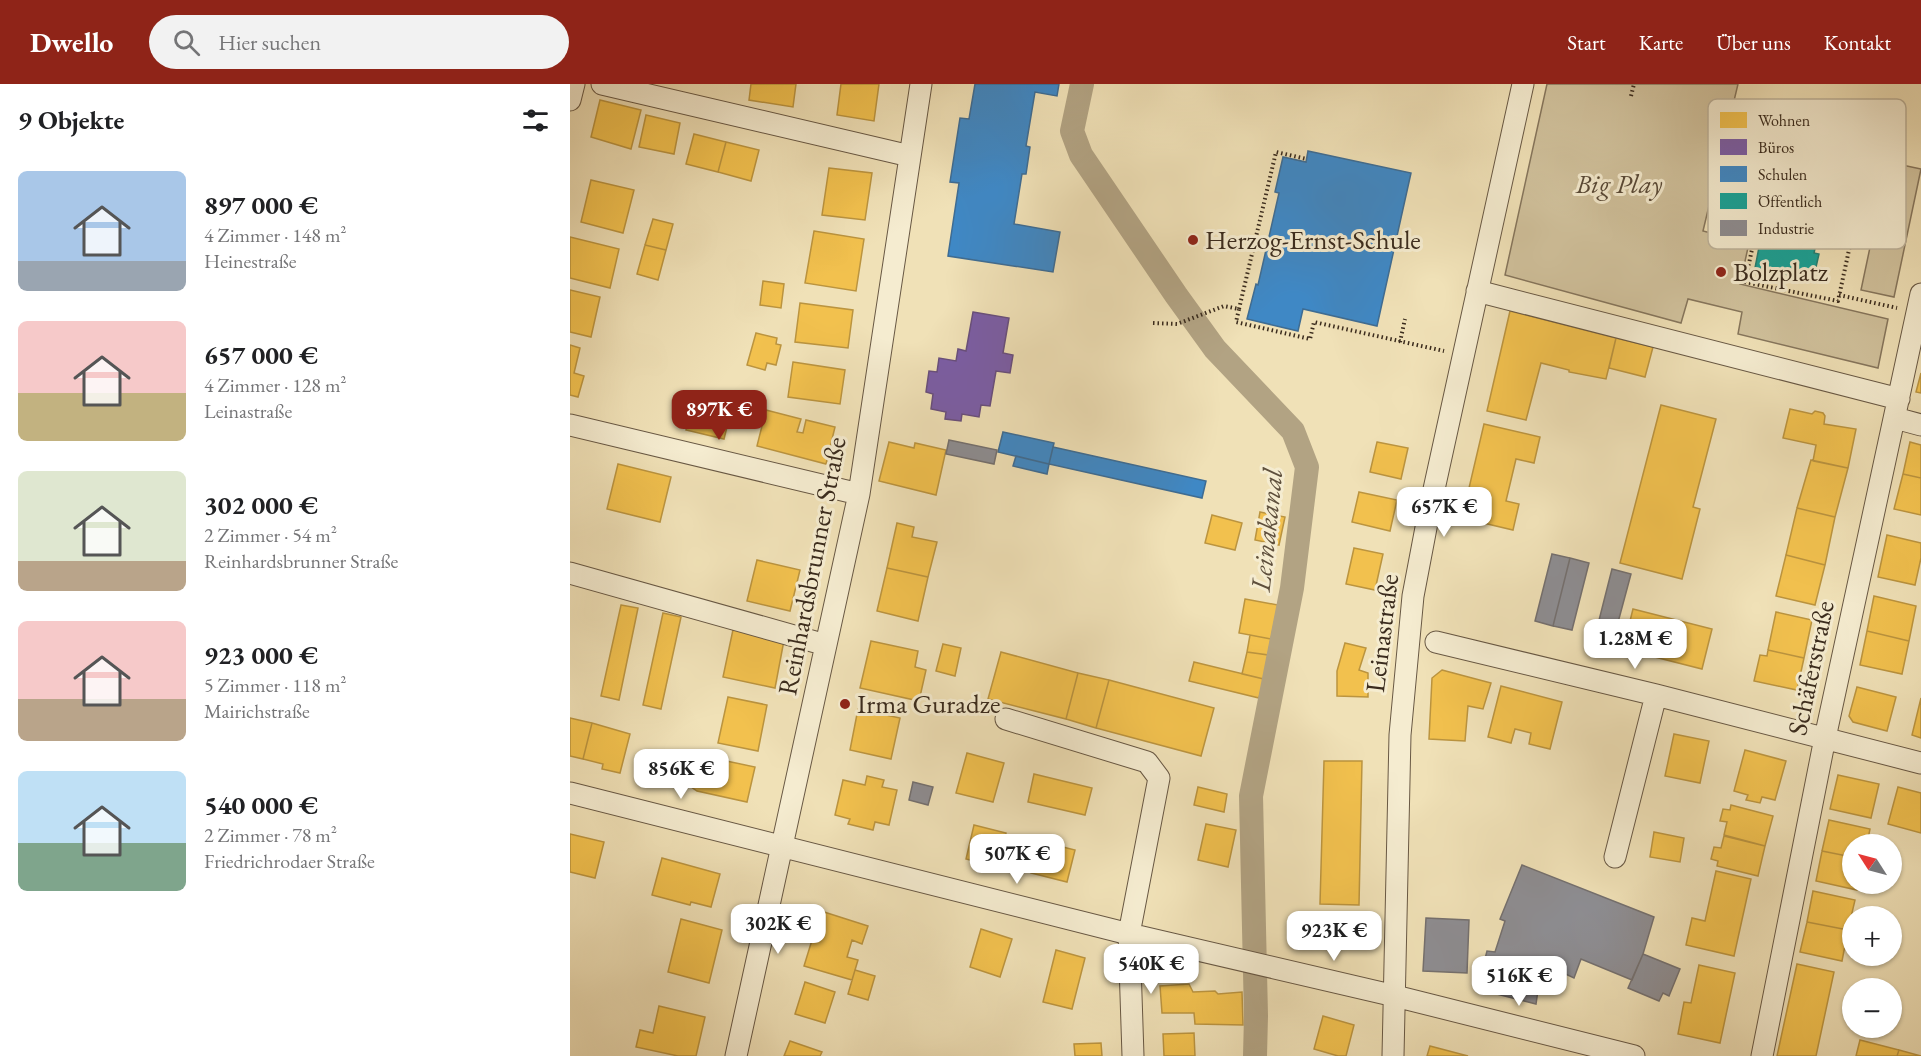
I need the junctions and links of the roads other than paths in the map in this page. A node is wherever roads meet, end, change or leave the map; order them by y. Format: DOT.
graph roads {
  1 [pos="574,84"];
  2 [pos="602,84"];
  3 [pos="921,84"];
  4 [pos="1523,84"];
  5 [pos="570,100"];
  6 [pos="910,156"];
  7 [pos="1477,291"];
  8 [pos="1919,303"];
  9 [pos="1897,408"];
  10 [pos="570,425"];
  11 [pos="1921,425"];
  12 [pos="859,495"];
  13 [pos="570,573"];
  14 [pos="1436,642"];
  15 [pos="826,645"];
  16 [pos="1656,695"];
  17 [pos="1006,719"];
  18 [pos="1825,738"];
  19 [pos="1921,763"];
  20 [pos="570,793"];
  21 [pos="782,845"];
  22 [pos="1615,857"];
  23 [pos="1130,934"];
  24 [pos="1395,996"];
  25 [pos="736,1056"];
  26 [pos="1133,1056"];
  27 [pos="1393,1056"];
  28 [pos="1634,1056"];
  29 [pos="1762,1056"];
  1 -- 5 [label="street"];
  2 -- 6 [label="street"];
  3 -- 6 [label="street, Reinhardsbrunner Straße"];
  4 -- 7 [label="street, Leinastraße"];
  6 -- 12 [label="street, Reinhardsbrunner Straße"];
  7 -- 9 [label="street"];
  7 -- 24 [label="street, Leinastraße"];
  8 -- 9 [label="street, Schäferstraße"];
  9 -- 11 [label="street"];
  9 -- 18 [label="street, Schäferstraße"];
  10 -- 12 [label="street"];
  12 -- 15 [label="street, Reinhardsbrunner Straße"];
  13 -- 15 [label="street"];
  14 -- 16 [label="street"];
  15 -- 21 [label="street, Reinhardsbrunner Straße"];
  16 -- 18 [label="street"];
  16 -- 22 [label="street"];
  17 -- 23 [label="street"];
  18 -- 19 [label="street"];
  18 -- 29 [label="street, Schäferstraße"];
  20 -- 21 [label="street"];
  21 -- 23 [label="street"];
  21 -- 25 [label="street, Reinhardsbrunner Straße"];
  23 -- 24 [label="street"];
  23 -- 26 [label="street"];
  24 -- 27 [label="street, Leinastraße"];
  24 -- 28 [label="street"];
}
